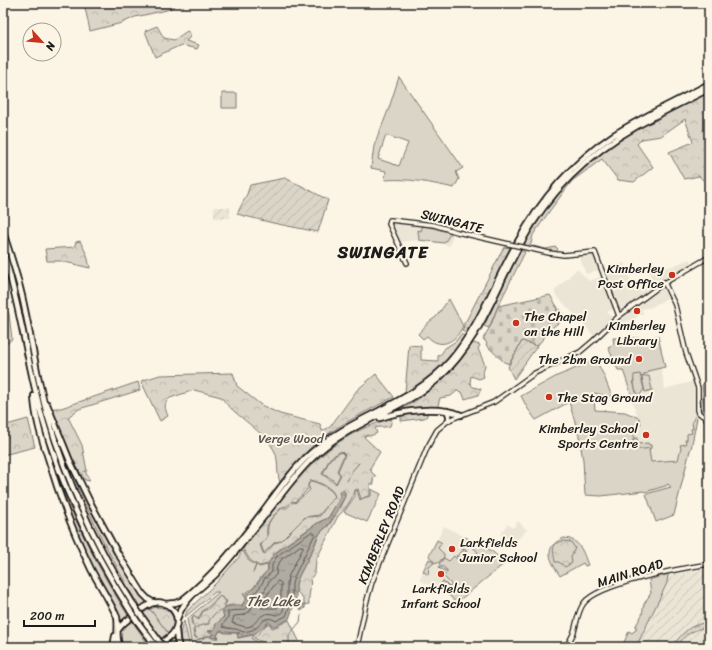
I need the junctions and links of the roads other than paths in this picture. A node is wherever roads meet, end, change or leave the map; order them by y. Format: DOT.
graph roads {
  1 [pos="709,84"];
  2 [pos="709,89"];
  3 [pos="3,232"];
  4 [pos="3,251"];
  5 [pos="709,257"];
  6 [pos="407,263"];
  7 [pos="664,282"];
  8 [pos="619,316"];
  9 [pos="34,386"];
  10 [pos="42,394"];
  11 [pos="447,411"];
  12 [pos="461,415"];
  13 [pos="449,420"];
  14 [pos="709,421"];
  15 [pos="360,425"];
  16 [pos="709,564"];
  17 [pos="155,603"];
  18 [pos="165,604"];
  19 [pos="111,607"];
  20 [pos="177,620"];
  21 [pos="176,626"];
  22 [pos="118,631"];
  23 [pos="117,641"];
  24 [pos="115,647"];
  25 [pos="120,647"];
  26 [pos="156,647"];
  27 [pos="163,647"];
  28 [pos="179,647"];
  29 [pos="357,647"];
  30 [pos="565,647"];
  1 -- 18 [label="highway"];
  2 -- 15 [label="highway"];
  3 -- 10 [label="highway"];
  4 -- 9 [label="highway"];
  5 -- 7 [label="street"];
  6 -- 8 [label="street, SWINGATE, bridge"];
  7 -- 8 [label="street"];
  7 -- 14 [label="street"];
  8 -- 12 [label="street"];
  9 -- 19 [label="highway"];
  9 -- 26 [label="highway, bridge"];
  10 -- 17 [label="highway"];
  10 -- 27 [label="highway, bridge"];
  11 -- 12 [label="highway"];
  11 -- 13 [label="highway"];
  11 -- 15 [label="highway"];
  12 -- 13 [label="street"];
  13 -- 29 [label="street, KIMBERLEY ROAD"];
  15 -- 20 [label="highway"];
  16 -- 30 [label="street, MAIN ROAD"];
  17 -- 18 [label="highway"];
  17 -- 22 [label="highway"];
  18 -- 20 [label="highway"];
  19 -- 22 [label="highway"];
  19 -- 24 [label="highway"];
  20 -- 21 [label="highway"];
  21 -- 26 [label="highway"];
  21 -- 28 [label="highway"];
  22 -- 23 [label="highway"];
  23 -- 24 [label="highway"];
  23 -- 25 [label="highway"];
}
